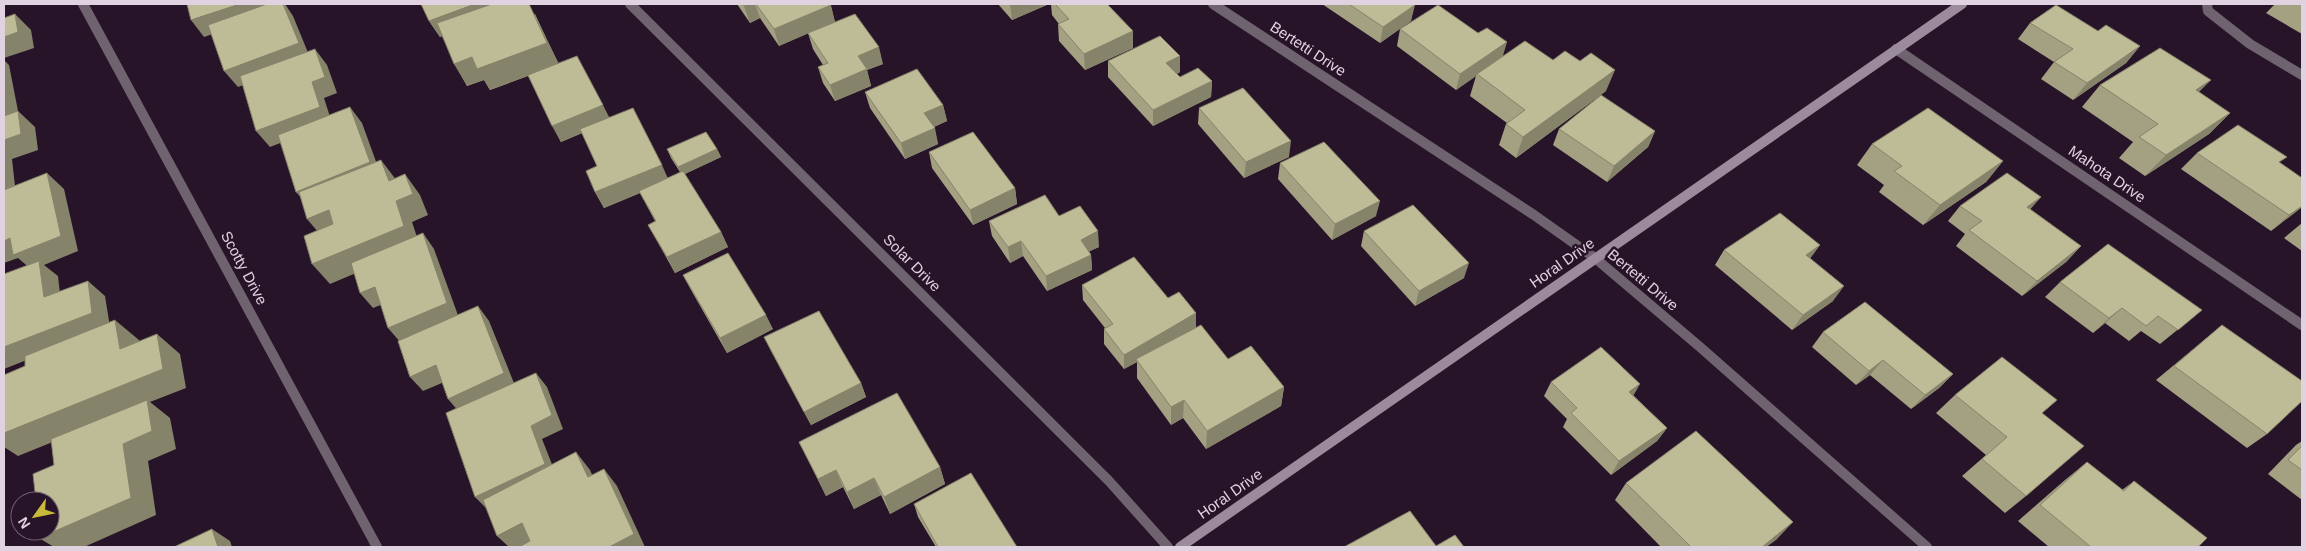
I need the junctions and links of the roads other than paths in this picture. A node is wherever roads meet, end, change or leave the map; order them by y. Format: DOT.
graph roads {
  1 [pos="84,4"];
  2 [pos="630,4"];
  3 [pos="1213,4"];
  4 [pos="1962,4"];
  5 [pos="2207,4"];
  6 [pos="1896,49"];
  7 [pos="2302,75"];
  8 [pos="1595,258"];
  9 [pos="2302,325"];
  10 [pos="377,547"];
  11 [pos="1168,547"];
  12 [pos="1180,547"];
  13 [pos="1927,547"];
  1 -- 10 [label="street, Scotty Drive"];
  2 -- 11 [label="street, Solar Drive"];
  3 -- 8 [label="street, Bertetti Drive"];
  4 -- 6 [label="street, Horal Drive"];
  5 -- 7 [label="street"];
  6 -- 8 [label="street, Horal Drive"];
  6 -- 9 [label="street, Mahota Drive"];
  8 -- 12 [label="street, Horal Drive"];
  8 -- 13 [label="street, Bertetti Drive"];
}
